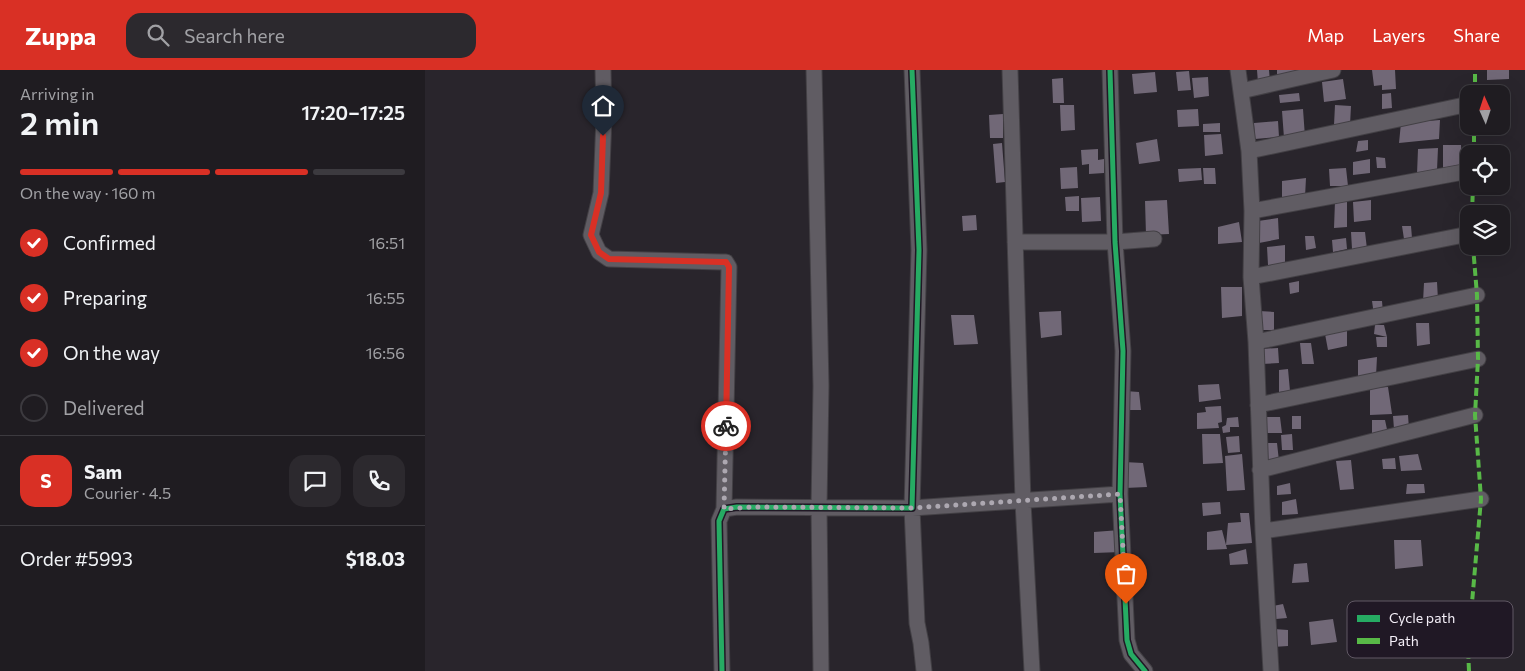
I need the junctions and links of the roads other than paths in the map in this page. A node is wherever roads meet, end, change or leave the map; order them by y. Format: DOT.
graph roads {
  1 [pos="603,70"];
  2 [pos="814,70"];
  3 [pos="912,70"];
  4 [pos="1010,70"];
  5 [pos="1110,70"];
  6 [pos="1238,70"];
  7 [pos="1333,70"];
  8 [pos="1241,91"];
  9 [pos="1460,106"];
  10 [pos="1249,151"];
  11 [pos="1460,173"];
  12 [pos="1252,211"];
  13 [pos="1460,236"];
  14 [pos="1154,239"];
  15 [pos="1015,242"];
  16 [pos="1115,242"];
  17 [pos="1251,277"];
  18 [pos="1477,295"];
  19 [pos="1256,342"];
  20 [pos="1479,359"];
  21 [pos="1258,405"];
  22 [pos="1475,416"];
  23 [pos="1260,470"];
  24 [pos="1120,494"];
  25 [pos="1481,499"];
  26 [pos="1023,502"];
  27 [pos="819,507"];
  28 [pos="912,508"];
  29 [pos="724,509"];
  30 [pos="1263,531"];
  31 [pos="722,671"];
  32 [pos="821,671"];
  33 [pos="924,671"];
  34 [pos="1032,671"];
  35 [pos="1145,671"];
  36 [pos="1271,671"];
  1 -- 29 [label="street"];
  2 -- 27 [label="street"];
  3 -- 28 [label="street"];
  4 -- 15 [label="street"];
  5 -- 16 [label="street"];
  6 -- 8 [label="street"];
  7 -- 8 [label="street"];
  8 -- 10 [label="street"];
  9 -- 10 [label="street"];
  10 -- 12 [label="street"];
  11 -- 12 [label="street"];
  12 -- 17 [label="street"];
  13 -- 17 [label="street"];
  14 -- 16 [label="street"];
  15 -- 16 [label="street"];
  15 -- 26 [label="street"];
  16 -- 24 [label="street"];
  17 -- 19 [label="street"];
  18 -- 19 [label="street"];
  19 -- 21 [label="street"];
  20 -- 21 [label="street"];
  21 -- 23 [label="street"];
  22 -- 23 [label="street"];
  23 -- 30 [label="street"];
  24 -- 26 [label="street"];
  24 -- 35 [label="street"];
  25 -- 30 [label="street"];
  26 -- 28 [label="street"];
  26 -- 34 [label="street"];
  27 -- 28 [label="street"];
  27 -- 29 [label="street"];
  27 -- 32 [label="street"];
  28 -- 33 [label="street"];
  29 -- 31 [label="street"];
  30 -- 36 [label="street"];
}
